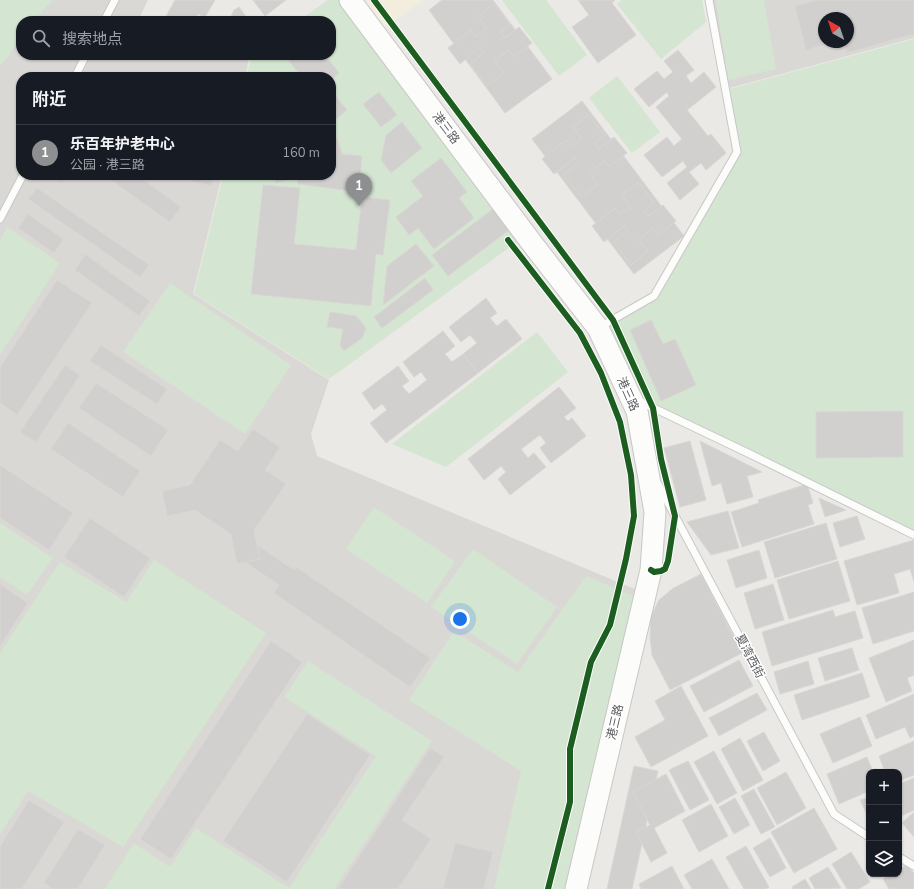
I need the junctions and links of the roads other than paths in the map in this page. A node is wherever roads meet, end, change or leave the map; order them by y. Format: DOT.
graph roads {
  1 [pos="115,0"];
  2 [pos="350,0"];
  3 [pos="709,0"];
  4 [pos="107,16"];
  5 [pos="84,60"];
  6 [pos="78,72"];
  7 [pos="20,180"];
  8 [pos="0,219"];
  9 [pos="598,328"];
  10 [pos="630,397"];
  11 [pos="646,461"];
  12 [pos="914,535"];
  13 [pos="866,835"];
  14 [pos="902,858"];
  15 [pos="914,866"];
  16 [pos="576,889"];
  1 -- 4 [label="lane"];
  2 -- 9 [label="main road, 港三路"];
  3 -- 9 [label="lane"];
  5 -- 6 [label="lane"];
  7 -- 8 [label="lane"];
  9 -- 10 [label="main road, 港三路"];
  10 -- 11 [label="main road, 港三路"];
  10 -- 12 [label="lane"];
  11 -- 13 [label="lane, 夏湾西街"];
  11 -- 16 [label="main road, 港三路"];
  14 -- 15 [label="lane"];
}
